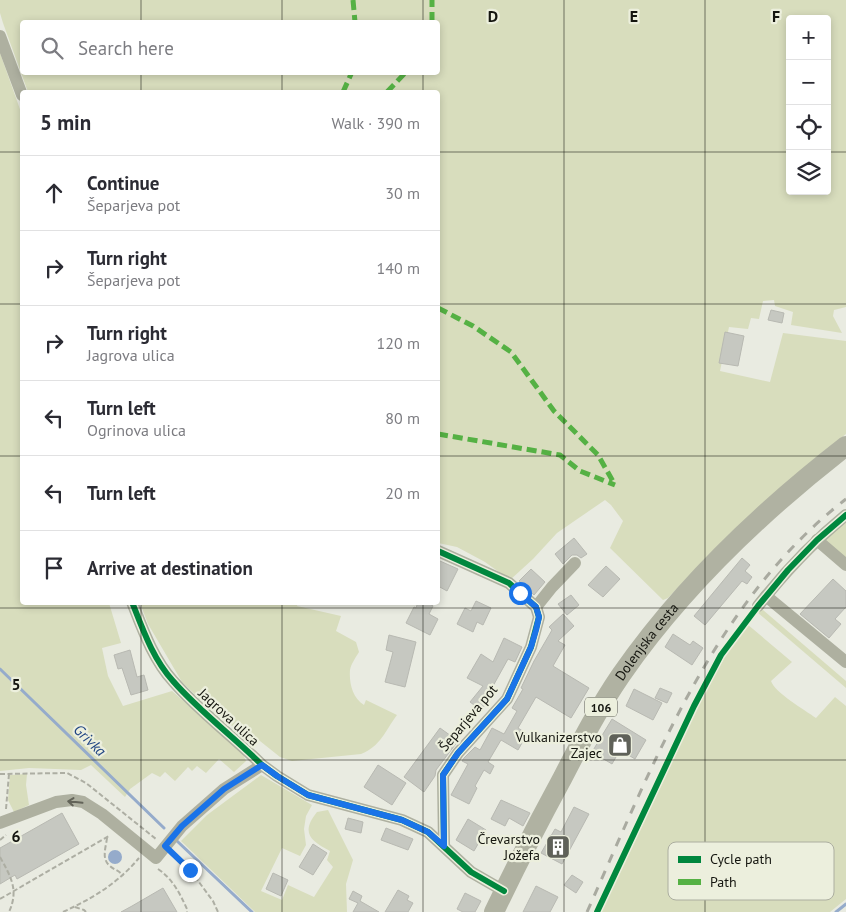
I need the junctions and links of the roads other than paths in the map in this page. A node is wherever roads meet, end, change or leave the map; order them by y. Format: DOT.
graph roads {
  1 [pos="0,36"];
  2 [pos="20,90"];
  3 [pos="846,446"];
  4 [pos="846,515"];
  5 [pos="817,540"];
  6 [pos="440,552"];
  7 [pos="575,564"];
  8 [pos="846,565"];
  9 [pos="133,605"];
  10 [pos="536,607"];
  11 [pos="846,662"];
  12 [pos="262,765"];
  13 [pos="4,821"];
  14 [pos="444,846"];
  15 [pos="504,891"];
  16 [pos="494,912"];
  1 -- 2 [label="street"];
  3 -- 15 [label="main road, Dolenjska cesta / 106"];
  4 -- 5 [label="street"];
  5 -- 8 [label="street"];
  5 -- 11 [label="street"];
  6 -- 10 [label="street"];
  7 -- 10 [label="street"];
  9 -- 12 [label="street, Jagrova ulica"];
  10 -- 14 [label="street, Šeparjeva pot"];
  12 -- 13 [label="street, one-way"];
  12 -- 14 [label="street, Jagrova ulica"];
  14 -- 15 [label="street, Jagrova ulica"];
  15 -- 16 [label="main road, Dolenjska cesta / 106"];
}
